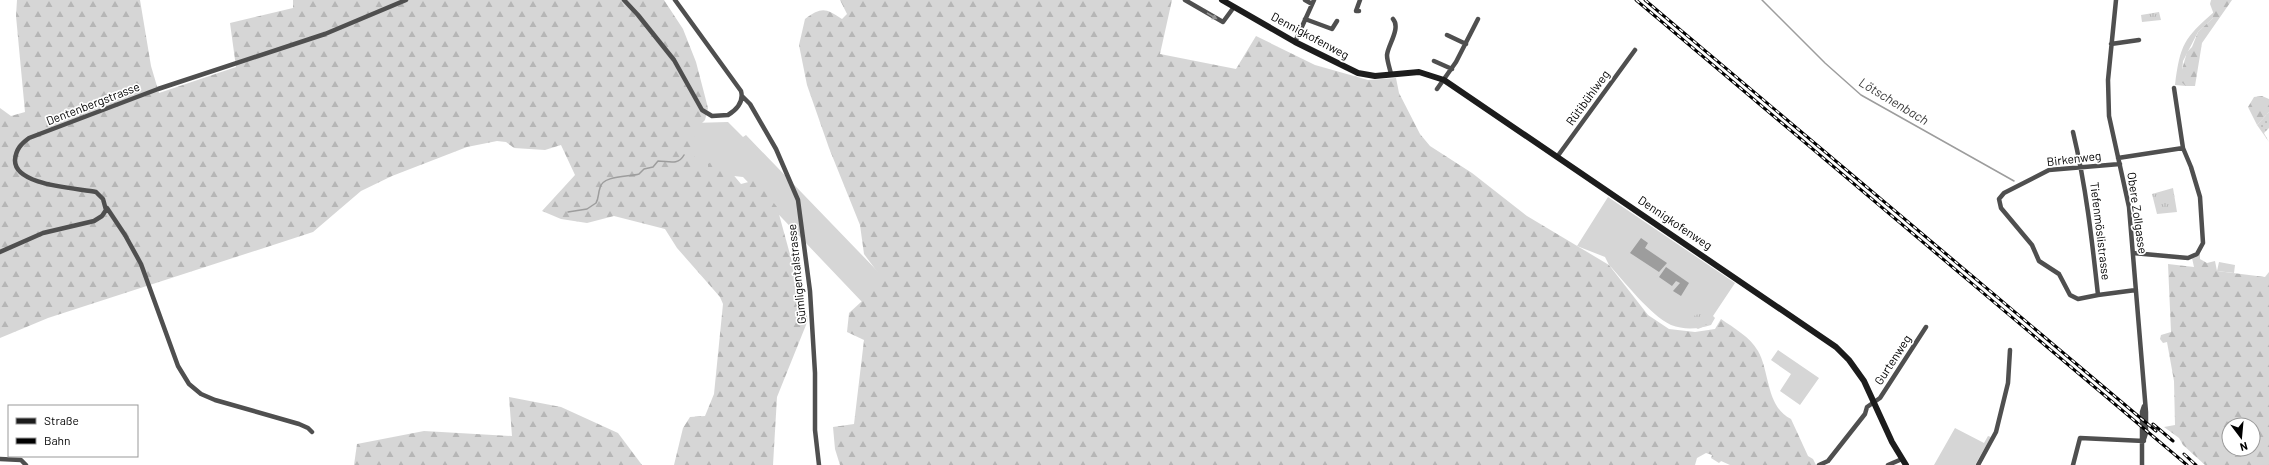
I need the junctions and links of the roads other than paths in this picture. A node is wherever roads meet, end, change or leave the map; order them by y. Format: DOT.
graph roads {
  1 [pos="406,0"];
  2 [pos="624,0"];
  3 [pos="675,0"];
  4 [pos="1185,0"];
  5 [pos="1222,0"];
  6 [pos="1305,0"];
  7 [pos="1360,0"];
  8 [pos="2116,0"];
  9 [pos="1313,2"];
  10 [pos="1234,7"];
  11 [pos="1359,11"];
  12 [pos="1306,19"];
  13 [pos="1393,19"];
  14 [pos="1478,19"];
  15 [pos="1337,21"];
  16 [pos="1446,35"];
  17 [pos="2139,40"];
  18 [pos="1295,42"];
  19 [pos="1466,44"];
  20 [pos="2111,44"];
  21 [pos="1634,50"];
  22 [pos="1434,61"];
  23 [pos="1452,69"];
  24 [pos="1391,74"];
  25 [pos="1444,80"];
  26 [pos="2174,88"];
  27 [pos="1437,89"];
  28 [pos="742,96"];
  29 [pos="2073,132"];
  30 [pos="2183,148"];
  31 [pos="1557,157"];
  32 [pos="2118,158"];
  33 [pos="2120,164"];
  34 [pos="2082,167"];
  35 [pos="107,208"];
  36 [pos="0,252"];
  37 [pos="2133,253"];
  38 [pos="2136,290"];
  39 [pos="2098,295"];
  40 [pos="1926,328"];
  41 [pos="2010,350"];
  42 [pos="1874,403"];
  43 [pos="312,432"];
  44 [pos="2144,440"];
  45 [pos="0,459"];
  46 [pos="1904,462"];
  47 [pos="26,465"];
  48 [pos="819,465"];
  49 [pos="1819,465"];
  50 [pos="1888,465"];
  51 [pos="1978,465"];
  52 [pos="2073,465"];
  53 [pos="2142,465"];
  1 -- 35 [label="street, Dentenbergstrasse"];
  2 -- 28 [label="street"];
  3 -- 28 [label="street"];
  4 -- 10 [label="street, one-way"];
  5 -- 10 [label="street, Dennigkofenweg"];
  6 -- 9 [label="street"];
  7 -- 11 [label="street"];
  8 -- 20 [label="street, Obere Zollgasse"];
  9 -- 12 [label="street"];
  10 -- 18 [label="street, Dennigkofenweg"];
  12 -- 15 [label="street"];
  12 -- 18 [label="street"];
  13 -- 24 [label="street"];
  14 -- 19 [label="street"];
  16 -- 19 [label="street"];
  17 -- 20 [label="street"];
  18 -- 24 [label="street, Dennigkofenweg"];
  19 -- 23 [label="street"];
  20 -- 32 [label="street, Obere Zollgasse"];
  21 -- 31 [label="street, Rütibühlweg"];
  22 -- 23 [label="street"];
  23 -- 25 [label="street"];
  24 -- 25 [label="street, Dennigkofenweg"];
  25 -- 27 [label="street"];
  25 -- 31 [label="street, Dennigkofenweg"];
  26 -- 30 [label="street"];
  28 -- 48 [label="street, Gümligentalstrasse"];
  29 -- 34 [label="street, Tiefenmöslistrasse"];
  30 -- 32 [label="street"];
  30 -- 37 [label="street"];
  31 -- 42 [label="street, Dennigkofenweg"];
  32 -- 33 [label="street, Obere Zollgasse"];
  33 -- 34 [label="street, Birkenweg"];
  33 -- 37 [label="street, Obere Zollgasse"];
  34 -- 39 [label="street, Tiefenmöslistrasse"];
  34 -- 39 [label="street, Birkenweg"];
  35 -- 36 [label="street"];
  35 -- 43 [label="street, Dentenbergstrasse"];
  37 -- 38 [label="street, Obere Zollgasse"];
  38 -- 39 [label="street, Tiefenmöslistrasse"];
  38 -- 44 [label="street, Obere Zollgasse"];
  40 -- 42 [label="street, Gurtenweg"];
  41 -- 51 [label="street"];
  42 -- 46 [label="street, Dennigkofenweg"];
  42 -- 49 [label="street"];
  44 -- 52 [label="street"];
  44 -- 53 [label="street, Obere Zollgasse"];
  45 -- 47 [label="street"];
  46 -- 50 [label="street, Dennigkofenweg"];
}
